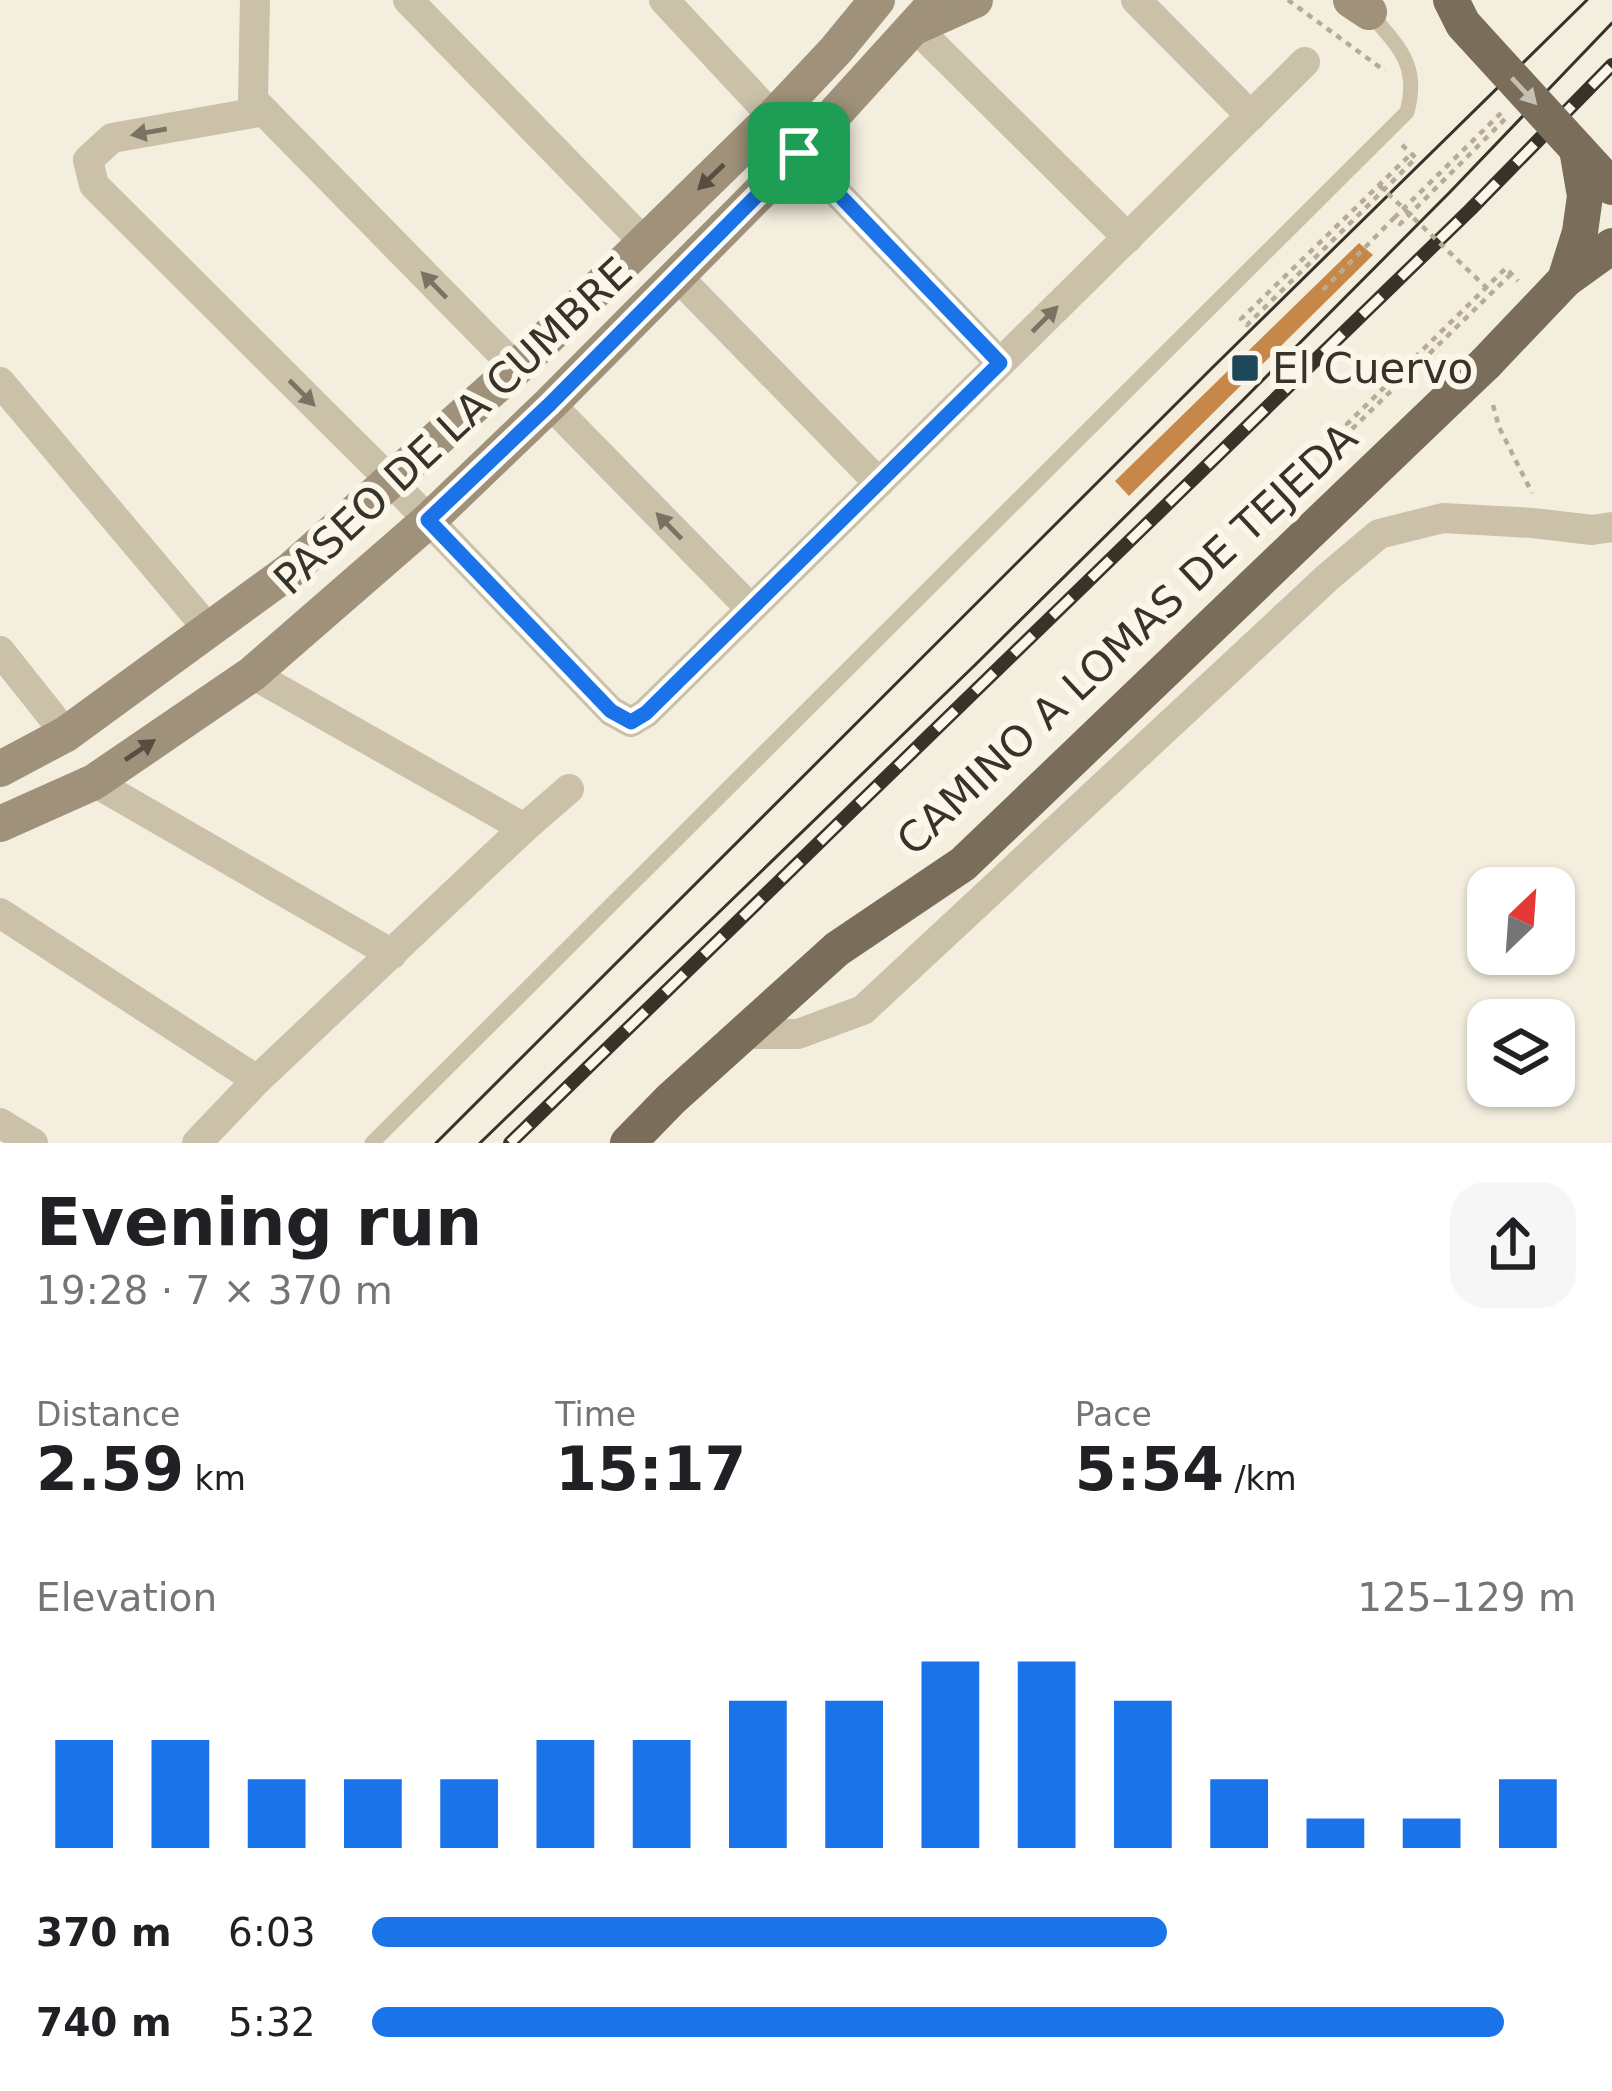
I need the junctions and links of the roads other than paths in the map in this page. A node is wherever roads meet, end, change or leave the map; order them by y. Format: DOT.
graph roads {
  1 [pos="255,0"];
  2 [pos="408,0"];
  3 [pos="664,0"];
  4 [pos="874,0"];
  5 [pos="975,0"];
  6 [pos="1136,0"];
  7 [pos="1451,0"];
  8 [pos="1360,6"];
  9 [pos="927,14"];
  10 [pos="1305,62"];
  11 [pos="264,110"];
  12 [pos="1251,116"];
  13 [pos="773,117"];
  14 [pos="1577,148"];
  15 [pos="799,153"];
  16 [pos="1612,187"];
  17 [pos="1128,238"];
  18 [pos="644,242"];
  19 [pos="1612,246"];
  20 [pos="677,276"];
  21 [pos="1565,280"];
  22 [pos="1000,363"];
  23 [pos="516,368"];
  24 [pos="0,382"];
  25 [pos="550,404"];
  26 [pos="390,480"];
  27 [pos="879,483"];
  28 [pos="428,520"];
  29 [pos="1612,527"];
  30 [pos="751,609"];
  31 [pos="209,630"];
  32 [pos="0,651"];
  33 [pos="252,674"];
  34 [pos="66,734"];
  35 [pos="0,770"];
  36 [pos="94,782"];
  37 [pos="569,789"];
  38 [pos="0,824"];
  39 [pos="524,828"];
  40 [pos="0,913"];
  41 [pos="392,954"];
  42 [pos="746,1034"];
  43 [pos="257,1080"];
  44 [pos="0,1123"];
  45 [pos="33,1143"];
  46 [pos="196,1143"];
  47 [pos="372,1143"];
  48 [pos="628,1143"];
  1 -- 11 [label="street"];
  2 -- 18 [label="street"];
  3 -- 13 [label="street"];
  4 -- 13 [label="street, PASEO DE LA CUMBRE"];
  5 -- 9 [label="street, PASEO DE LA CUMBRE"];
  6 -- 12 [label="street"];
  7 -- 14 [label="main road, one-way, bridge"];
  8 -- 47 [label="lane"];
  9 -- 15 [label="street, PASEO DE LA CUMBRE"];
  9 -- 17 [label="street"];
  10 -- 12 [label="street"];
  23 -- 11 [label="street, one-way"];
  11 -- 26 [label="street, one-way"];
  12 -- 17 [label="street"];
  13 -- 18 [label="street, PASEO DE LA CUMBRE, one-way"];
  14 -- 16 [label="main road, bridge"];
  14 -- 21 [label="main road, CAMINO A LOMAS DE TEJEDA"];
  15 -- 20 [label="street, PASEO DE LA CUMBRE"];
  15 -- 22 [label="street"];
  22 -- 17 [label="street, one-way"];
  18 -- 23 [label="street, PASEO DE LA CUMBRE"];
  19 -- 21 [label="main road, CAMINO A LOMAS DE TEJEDA"];
  20 -- 25 [label="street, PASEO DE LA CUMBRE"];
  20 -- 27 [label="street"];
  21 -- 42 [label="main road, CAMINO A LOMAS DE TEJEDA, bridge"];
  22 -- 27 [label="street"];
  23 -- 26 [label="street, PASEO DE LA CUMBRE"];
  24 -- 31 [label="street"];
  25 -- 28 [label="street, PASEO DE LA CUMBRE"];
  30 -- 25 [label="street, one-way"];
  26 -- 28 [label="street"];
  26 -- 31 [label="street, PASEO DE LA CUMBRE"];
  27 -- 30 [label="street"];
  28 -- 30 [label="street"];
  28 -- 33 [label="street, PASEO DE LA CUMBRE"];
  29 -- 42 [label="street"];
  31 -- 34 [label="street, PASEO DE LA CUMBRE"];
  32 -- 34 [label="street"];
  36 -- 33 [label="street, PASEO DE LA CUMBRE, one-way"];
  33 -- 39 [label="street"];
  34 -- 35 [label="street, PASEO DE LA CUMBRE"];
  36 -- 38 [label="street, PASEO DE LA CUMBRE"];
  36 -- 41 [label="street"];
  37 -- 39 [label="street"];
  39 -- 41 [label="street"];
  40 -- 43 [label="street"];
  41 -- 43 [label="street"];
  42 -- 48 [label="main road, CAMINO A LOMAS DE TEJEDA"];
  43 -- 46 [label="street"];
  44 -- 45 [label="street"];
}
